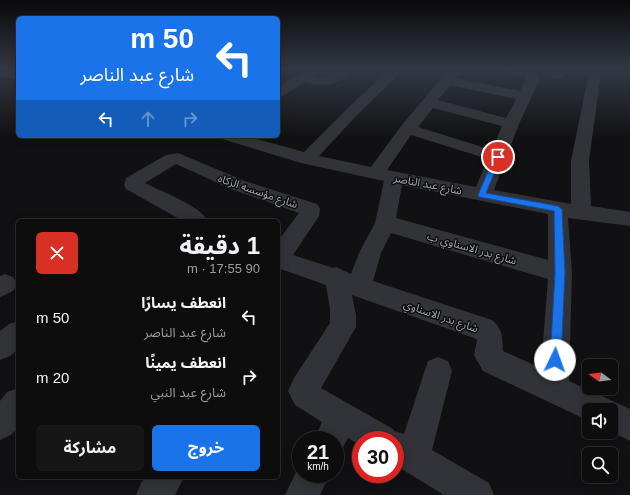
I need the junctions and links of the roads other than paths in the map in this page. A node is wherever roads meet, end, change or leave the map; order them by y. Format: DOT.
graph roads {
  1 [pos="372,92"];
  2 [pos="436,92"];
  3 [pos="510,92"];
  4 [pos="526,92"];
  5 [pos="592,92"];
  6 [pos="524,96"];
  7 [pos="428,102"];
  8 [pos="512,124"];
  9 [pos="407,129"];
  10 [pos="235,138"];
  11 [pos="498,157"];
  12 [pos="307,159"];
  13 [pos="385,175"];
  14 [pos="482,195"];
  15 [pos="558,209"];
  16 [pos="581,213"];
  17 [pos="195,219"];
  18 [pos="630,219"];
  19 [pos="385,223"];
  20 [pos="280,255"];
  21 [pos="280,259"];
  22 [pos="560,273"];
  23 [pos="347,282"];
  24 [pos="16,335"];
  25 [pos="0,347"];
  26 [pos="438,371"];
  27 [pos="554,389"];
  28 [pos="584,403"];
  29 [pos="618,419"];
  30 [pos="630,425"];
  31 [pos="336,428"];
  32 [pos="352,432"];
  33 [pos="404,453"];
  34 [pos="165,479"];
  35 [pos="308,483"];
  36 [pos="153,495"];
  37 [pos="302,495"];
  38 [pos="477,495"];
  1 -- 12 [label="street"];
  2 -- 7 [label="street"];
  3 -- 6 [label="street"];
  4 -- 6 [label="street"];
  5 -- 16 [label="street"];
  6 -- 8 [label="street"];
  7 -- 8 [label="street"];
  7 -- 9 [label="street"];
  8 -- 11 [label="street"];
  9 -- 11 [label="street"];
  9 -- 13 [label="street"];
  10 -- 12 [label="street, شارع عبد الناصر"];
  11 -- 14 [label="street"];
  12 -- 13 [label="street, شارع عبد الناصر"];
  13 -- 14 [label="street, شارع عبد الناصر"];
  13 -- 19 [label="street"];
  14 -- 15 [label="street, شارع عبد الناصر"];
  15 -- 16 [label="street, شارع عبد الناصر"];
  15 -- 22 [label="street"];
  16 -- 18 [label="street, شارع عبد الناصر"];
  17 -- 20 [label="street, شارع مؤسسه الزكاه"];
  19 -- 22 [label="street, شارع بدر الاسناوي ب"];
  19 -- 23 [label="street"];
  21 -- 23 [label="street, شارع بدر الاسناوي"];
  22 -- 27 [label="street"];
  23 -- 27 [label="street, شارع بدر الاسناوي"];
  23 -- 31 [label="street"];
  24 -- 25 [label="street"];
  26 -- 33 [label="street"];
  27 -- 28 [label="street, شارع بدر الاسناوي"];
  29 -- 30 [label="street"];
  31 -- 32 [label="street"];
  33 -- 38 [label="street"];
  34 -- 36 [label="street"];
  35 -- 37 [label="street"];
}
